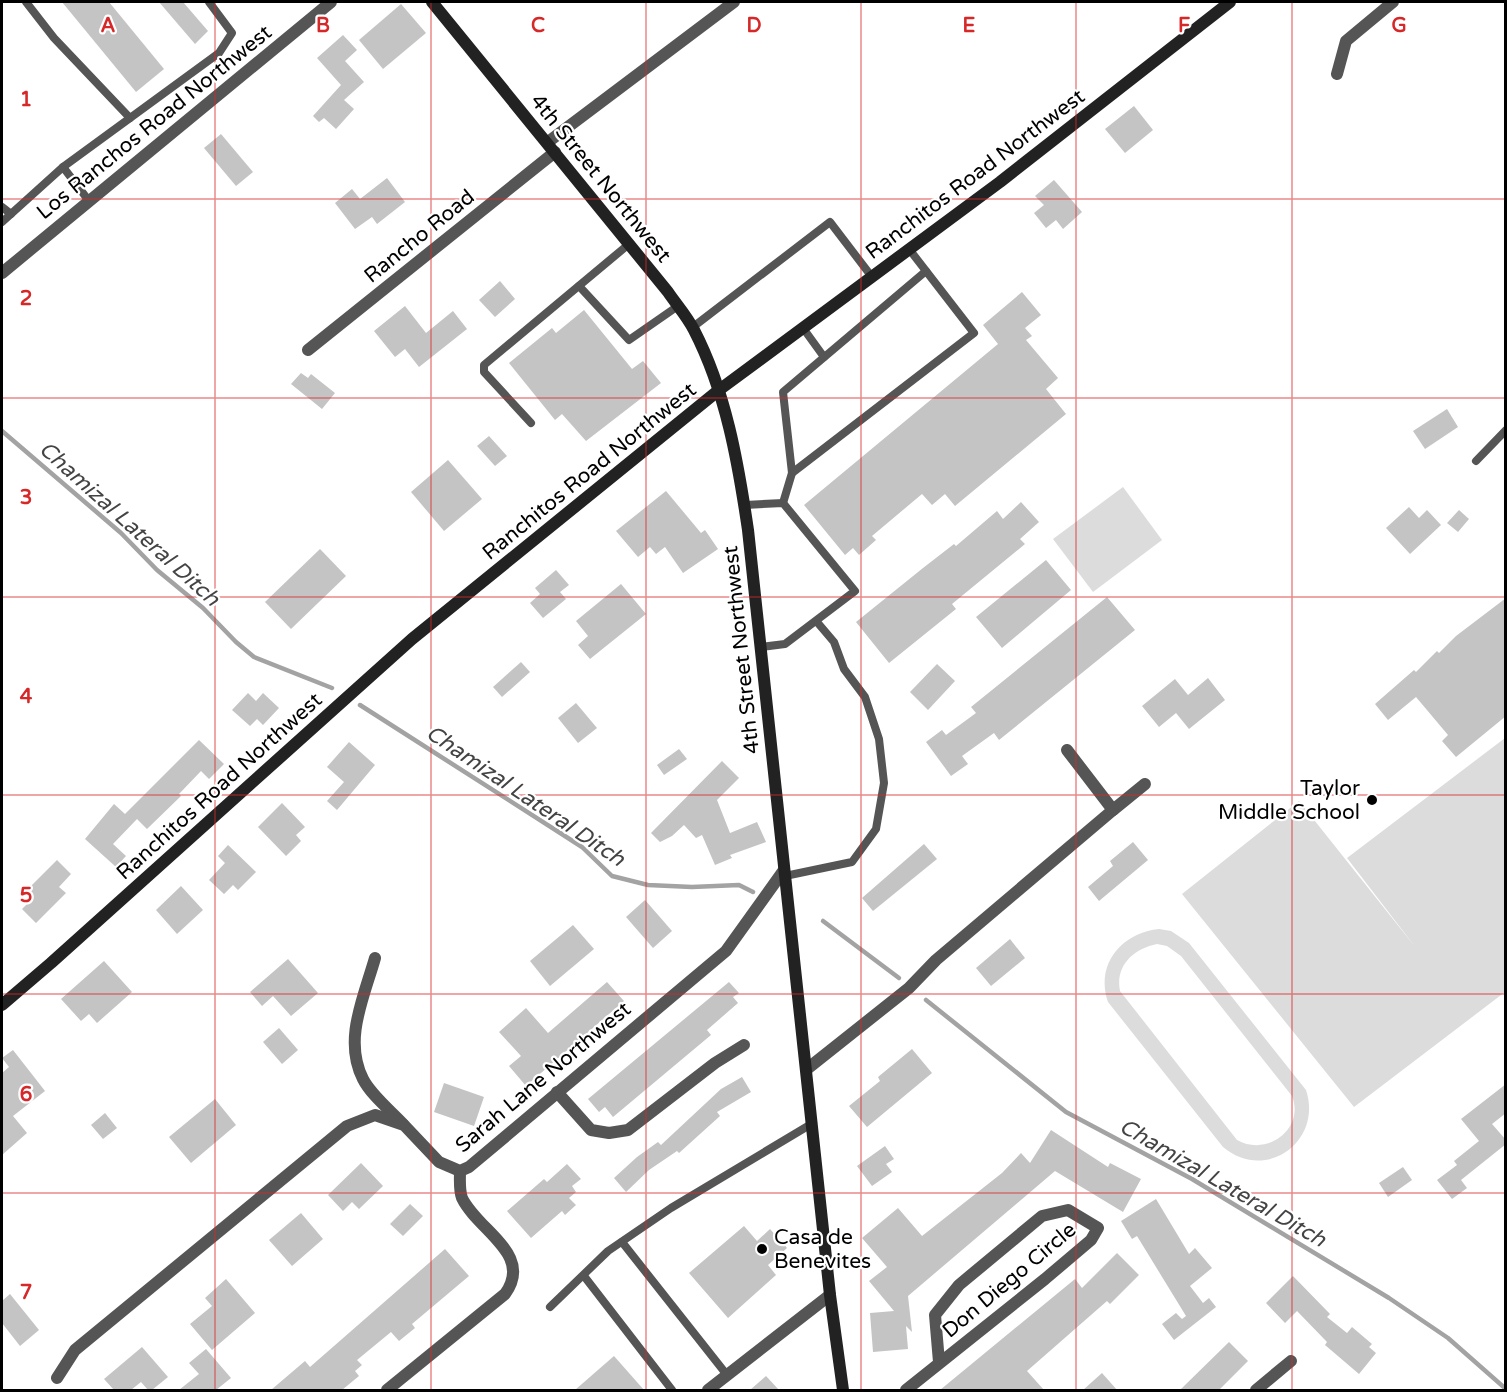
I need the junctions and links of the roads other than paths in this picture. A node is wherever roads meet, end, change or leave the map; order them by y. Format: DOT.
graph roads {
  1 [pos="26,2"];
  2 [pos="208,2"];
  3 [pos="331,2"];
  4 [pos="432,2"];
  5 [pos="734,2"];
  6 [pos="1230,2"];
  7 [pos="1393,2"];
  8 [pos="1337,74"];
  9 [pos="130,118"];
  10 [pos="552,147"];
  11 [pos="63,167"];
  12 [pos="89,201"];
  13 [pos="2,207"];
  14 [pos="10,214"];
  15 [pos="2,222"];
  16 [pos="629,244"];
  17 [pos="909,249"];
  18 [pos="926,271"];
  19 [pos="2,273"];
  20 [pos="872,277"];
  21 [pos="579,286"];
  22 [pos="678,306"];
  23 [pos="693,327"];
  24 [pos="802,328"];
  25 [pos="308,350"];
  26 [pos="824,357"];
  27 [pos="719,390"];
  28 [pos="531,423"];
  29 [pos="1506,430"];
  30 [pos="1476,461"];
  31 [pos="792,473"];
  32 [pos="783,503"];
  33 [pos="745,505"];
  34 [pos="817,622"];
  35 [pos="761,646"];
  36 [pos="1067,750"];
  37 [pos="1145,784"];
  38 [pos="1113,810"];
  39 [pos="784,873"];
  40 [pos="375,958"];
  41 [pos="2,1005"];
  42 [pos="744,1045"];
  43 [pos="807,1069"];
  44 [pos="557,1092"];
  45 [pos="813,1123"];
  46 [pos="404,1125"];
  47 [pos="460,1171"];
  48 [pos="622,1242"];
  49 [pos="584,1276"];
  50 [pos="830,1295"];
  51 [pos="550,1307"];
  52 [pos="1291,1361"];
  53 [pos="939,1362"];
  54 [pos="727,1375"];
  55 [pos="57,1378"];
  56 [pos="387,1390"];
  57 [pos="672,1390"];
  58 [pos="708,1390"];
  59 [pos="843,1390"];
  60 [pos="906,1390"];
  61 [pos="1256,1390"];
  1 -- 9 [label="lane"];
  2 -- 9 [label="lane"];
  3 -- 12 [label="street, Los Ranchos Road Northwest"];
  4 -- 10 [label="street, 4th Street Northwest"];
  5 -- 10 [label="street, Rancho Road"];
  6 -- 17 [label="street, Ranchitos Road Northwest"];
  7 -- 8 [label="street"];
  9 -- 11 [label="lane"];
  10 -- 16 [label="street, 4th Street Northwest"];
  10 -- 25 [label="street, Rancho Road"];
  11 -- 12 [label="lane"];
  11 -- 14 [label="lane"];
  12 -- 19 [label="street, Los Ranchos Road Northwest"];
  13 -- 14 [label="lane"];
  14 -- 15 [label="lane"];
  16 -- 21 [label="lane"];
  16 -- 22 [label="street, 4th Street Northwest"];
  17 -- 18 [label="lane"];
  17 -- 20 [label="street, Ranchitos Road Northwest"];
  18 -- 26 [label="lane"];
  18 -- 31 [label="lane"];
  20 -- 23 [label="lane"];
  20 -- 24 [label="street, Ranchitos Road Northwest"];
  21 -- 22 [label="lane"];
  21 -- 28 [label="lane"];
  22 -- 23 [label="street, 4th Street Northwest"];
  23 -- 27 [label="street, 4th Street Northwest"];
  24 -- 26 [label="lane"];
  24 -- 27 [label="street, Ranchitos Road Northwest"];
  26 -- 31 [label="lane"];
  27 -- 33 [label="street, 4th Street Northwest"];
  27 -- 41 [label="street, Ranchitos Road Northwest"];
  29 -- 30 [label="lane"];
  31 -- 32 [label="lane"];
  32 -- 33 [label="lane"];
  32 -- 34 [label="lane"];
  33 -- 35 [label="street, 4th Street Northwest"];
  34 -- 35 [label="lane"];
  34 -- 39 [label="lane"];
  35 -- 39 [label="street, 4th Street Northwest"];
  36 -- 38 [label="street"];
  37 -- 38 [label="street"];
  38 -- 43 [label="street"];
  39 -- 43 [label="street, 4th Street Northwest"];
  39 -- 44 [label="street, Sarah Lane Northwest"];
  40 -- 46 [label="street"];
  42 -- 44 [label="street"];
  43 -- 45 [label="street, 4th Street Northwest"];
  44 -- 47 [label="street, Sarah Lane Northwest"];
  45 -- 48 [label="lane"];
  45 -- 50 [label="street, 4th Street Northwest"];
  46 -- 47 [label="street, Sarah Lane Northwest"];
  46 -- 55 [label="street, Sarah Lane Northwest"];
  47 -- 56 [label="street"];
  48 -- 49 [label="lane"];
  48 -- 54 [label="lane"];
  49 -- 51 [label="lane"];
  49 -- 57 [label="lane"];
  50 -- 54 [label="street"];
  50 -- 59 [label="street, 4th Street Northwest"];
  52 -- 61 [label="street"];
  53 -- 53 [label="street, Don Diego Circle"];
  53 -- 60 [label="street, Don Diego Circle"];
  54 -- 58 [label="street"];
}
